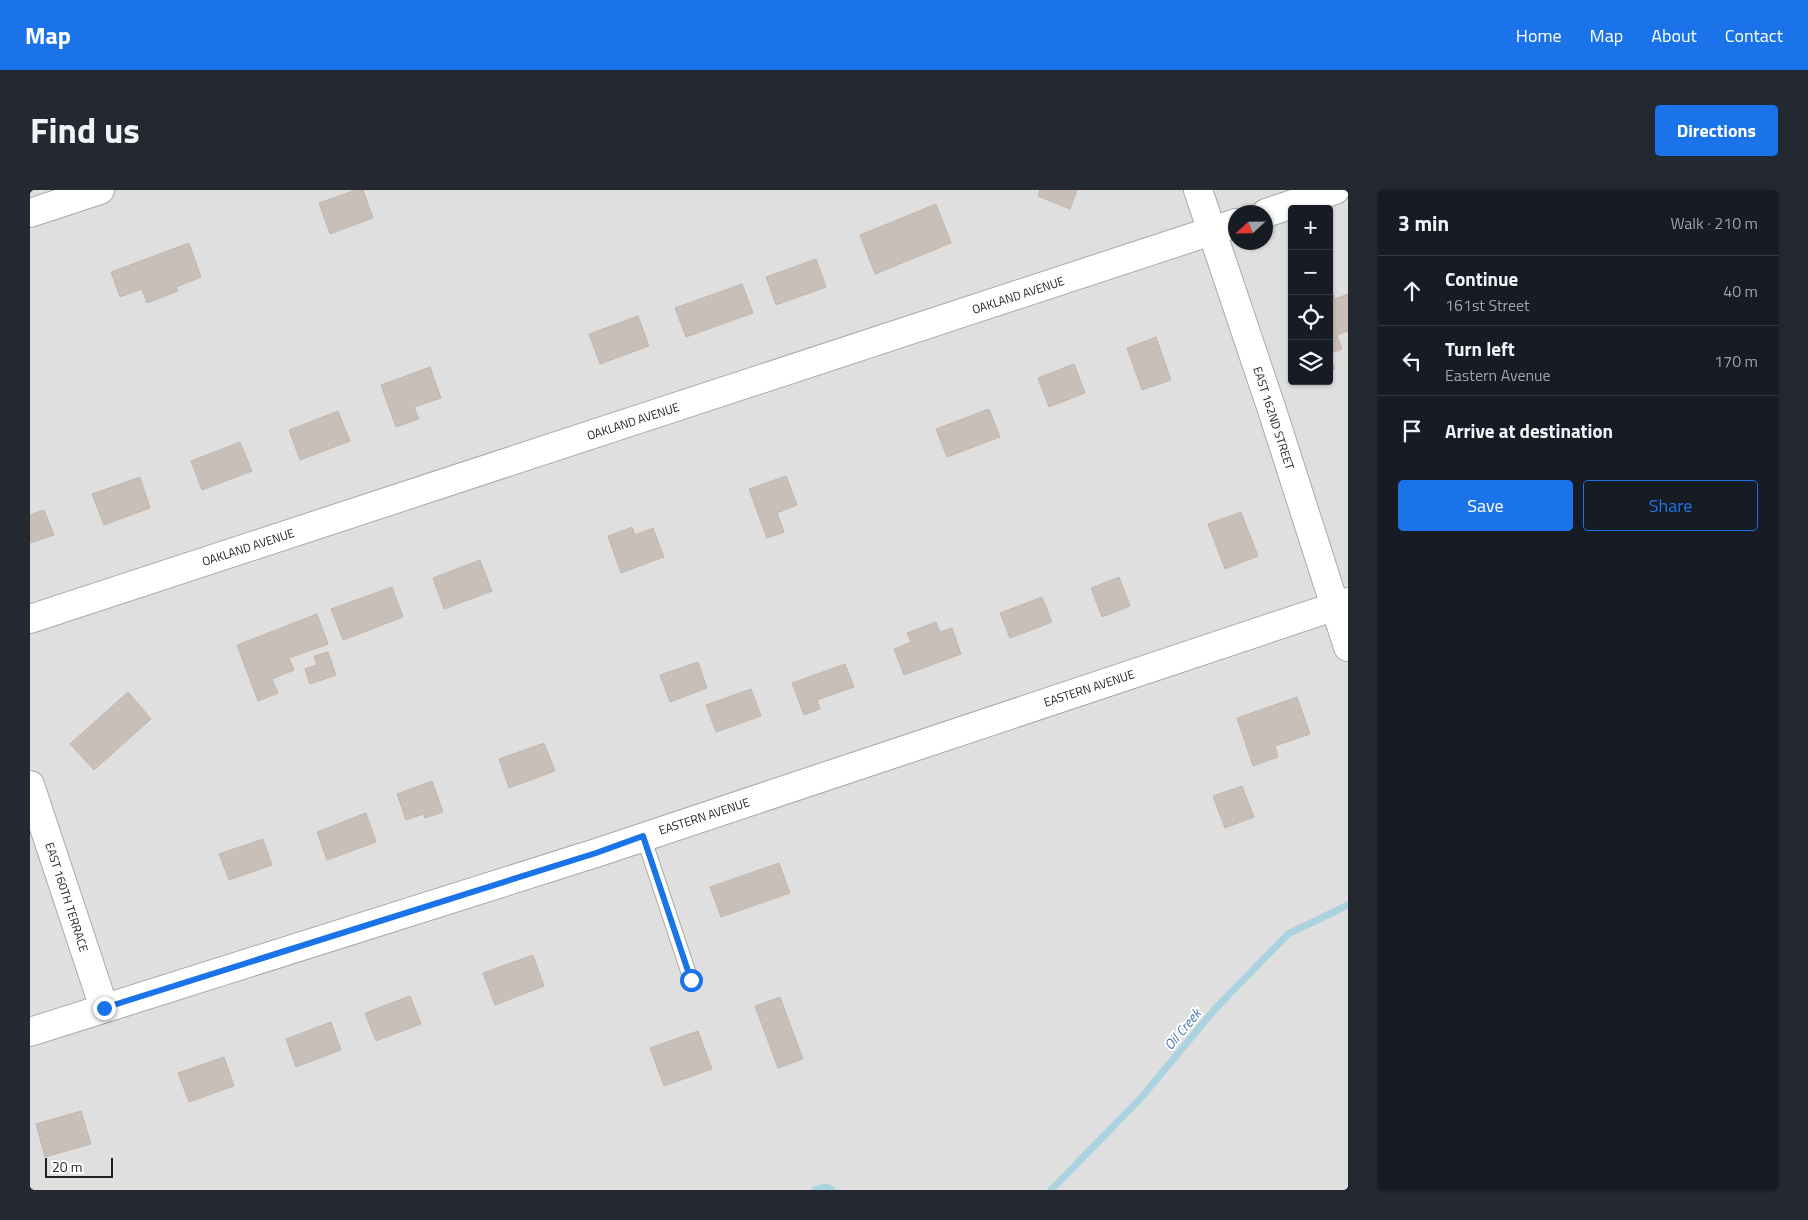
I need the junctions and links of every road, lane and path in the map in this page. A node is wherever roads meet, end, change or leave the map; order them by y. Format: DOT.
graph roads {
  1 [pos="100,190"];
  2 [pos="1198,190"];
  3 [pos="1335,190"];
  4 [pos="1273,211"];
  5 [pos="30,213"];
  6 [pos="1224,227"];
  7 [pos="1341,604"];
  8 [pos="30,619"];
  9 [pos="1348,648"];
  10 [pos="30,785"];
  11 [pos="643,836"];
  12 [pos="691,980"];
  13 [pos="104,1008"];
  14 [pos="30,1032"];
  1 -- 5 [label="street"];
  2 -- 6 [label="street, EAST 162ND STREET"];
  3 -- 4 [label="street"];
  6 -- 7 [label="street, EAST 162ND STREET"];
  6 -- 8 [label="street, OAKLAND AVENUE"];
  7 -- 9 [label="street, EAST 162ND STREET"];
  7 -- 11 [label="street, EASTERN AVENUE"];
  10 -- 13 [label="street, EAST 160TH TERRACE"];
  11 -- 12 [label="lane"];
  11 -- 13 [label="street, EASTERN AVENUE"];
  13 -- 14 [label="street, EASTERN AVENUE"];
}
